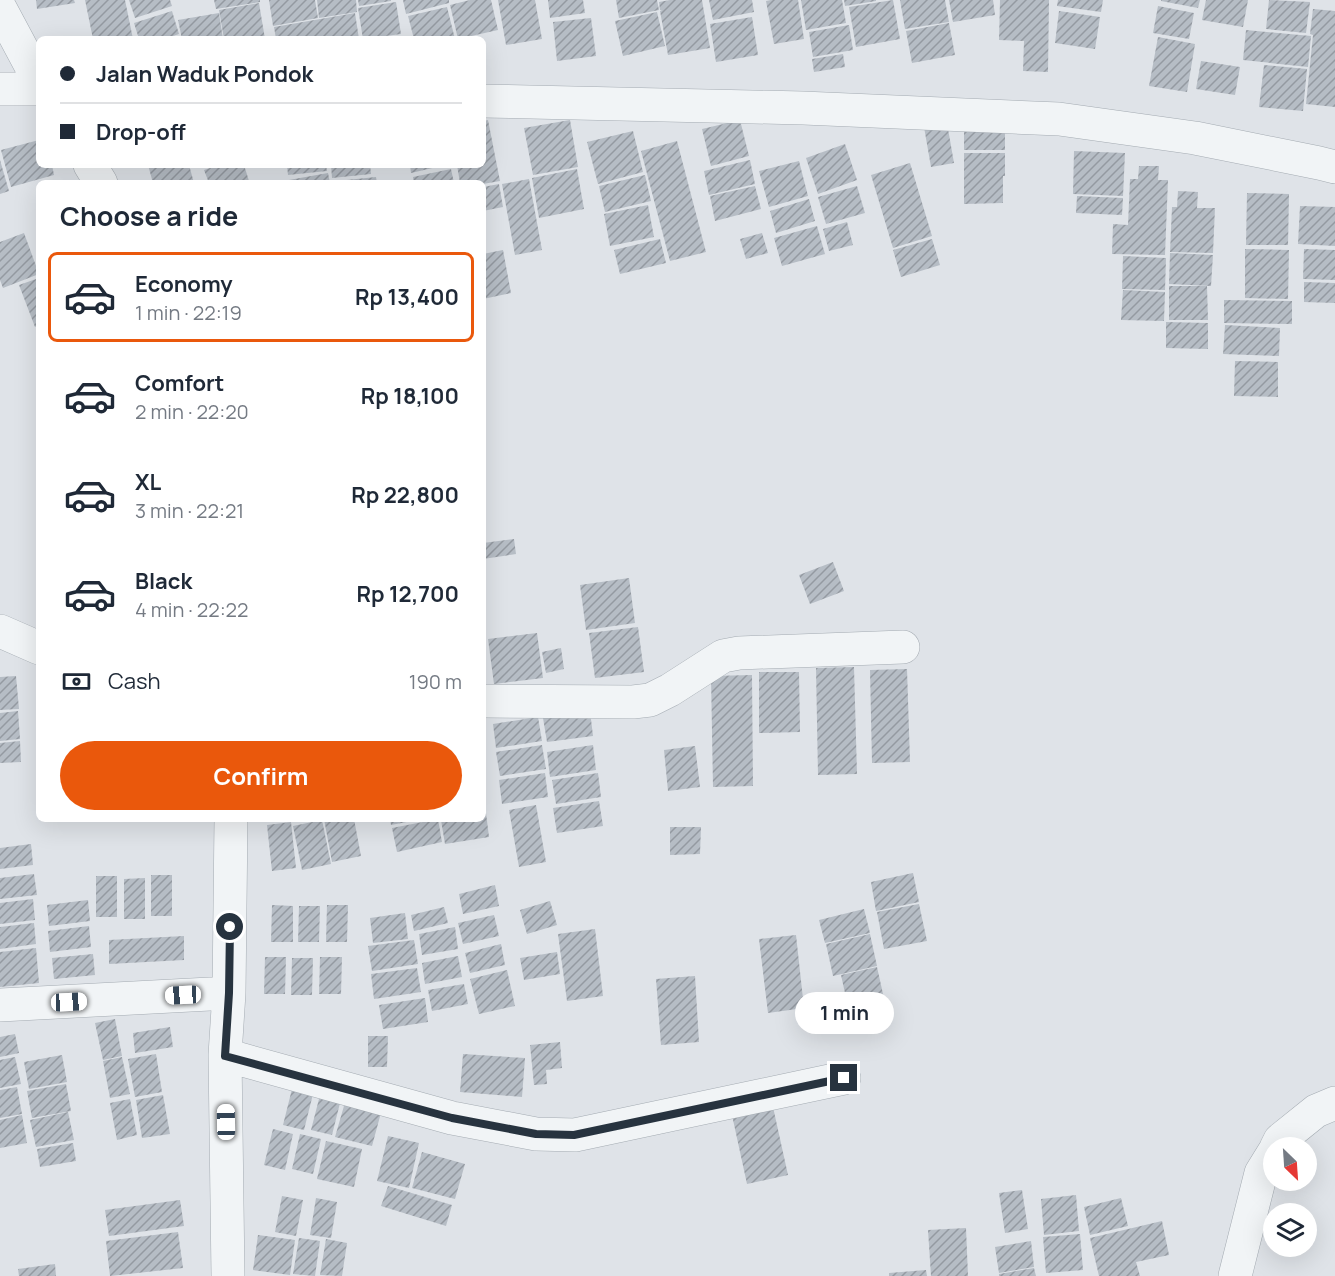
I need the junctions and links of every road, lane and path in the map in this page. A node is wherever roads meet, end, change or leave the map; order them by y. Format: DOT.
graph roads {
  1 [pos="0,8"];
  2 [pos="36,75"];
  3 [pos="36,88"];
  4 [pos="0,89"];
  5 [pos="486,101"];
  6 [pos="1335,167"];
  7 [pos="0,631"];
  8 [pos="36,647"];
  9 [pos="903,647"];
  10 [pos="486,701"];
  11 [pos="231,822"];
  12 [pos="229,993"];
  13 [pos="0,1005"];
  14 [pos="225,1056"];
  15 [pos="844,1078"];
  16 [pos="1335,1103"];
  17 [pos="1284,1137"];
  18 [pos="1263,1170"];
  19 [pos="228,1276"];
  20 [pos="1235,1276"];
  1 -- 2 [label="street"];
  3 -- 4 [label="street"];
  5 -- 6 [label="street"];
  7 -- 8 [label="street"];
  9 -- 10 [label="street"];
  11 -- 12 [label="street"];
  12 -- 13 [label="street"];
  12 -- 14 [label="street"];
  14 -- 15 [label="street"];
  14 -- 19 [label="street"];
  16 -- 17 [label="street"];
  18 -- 20 [label="street"];
}
